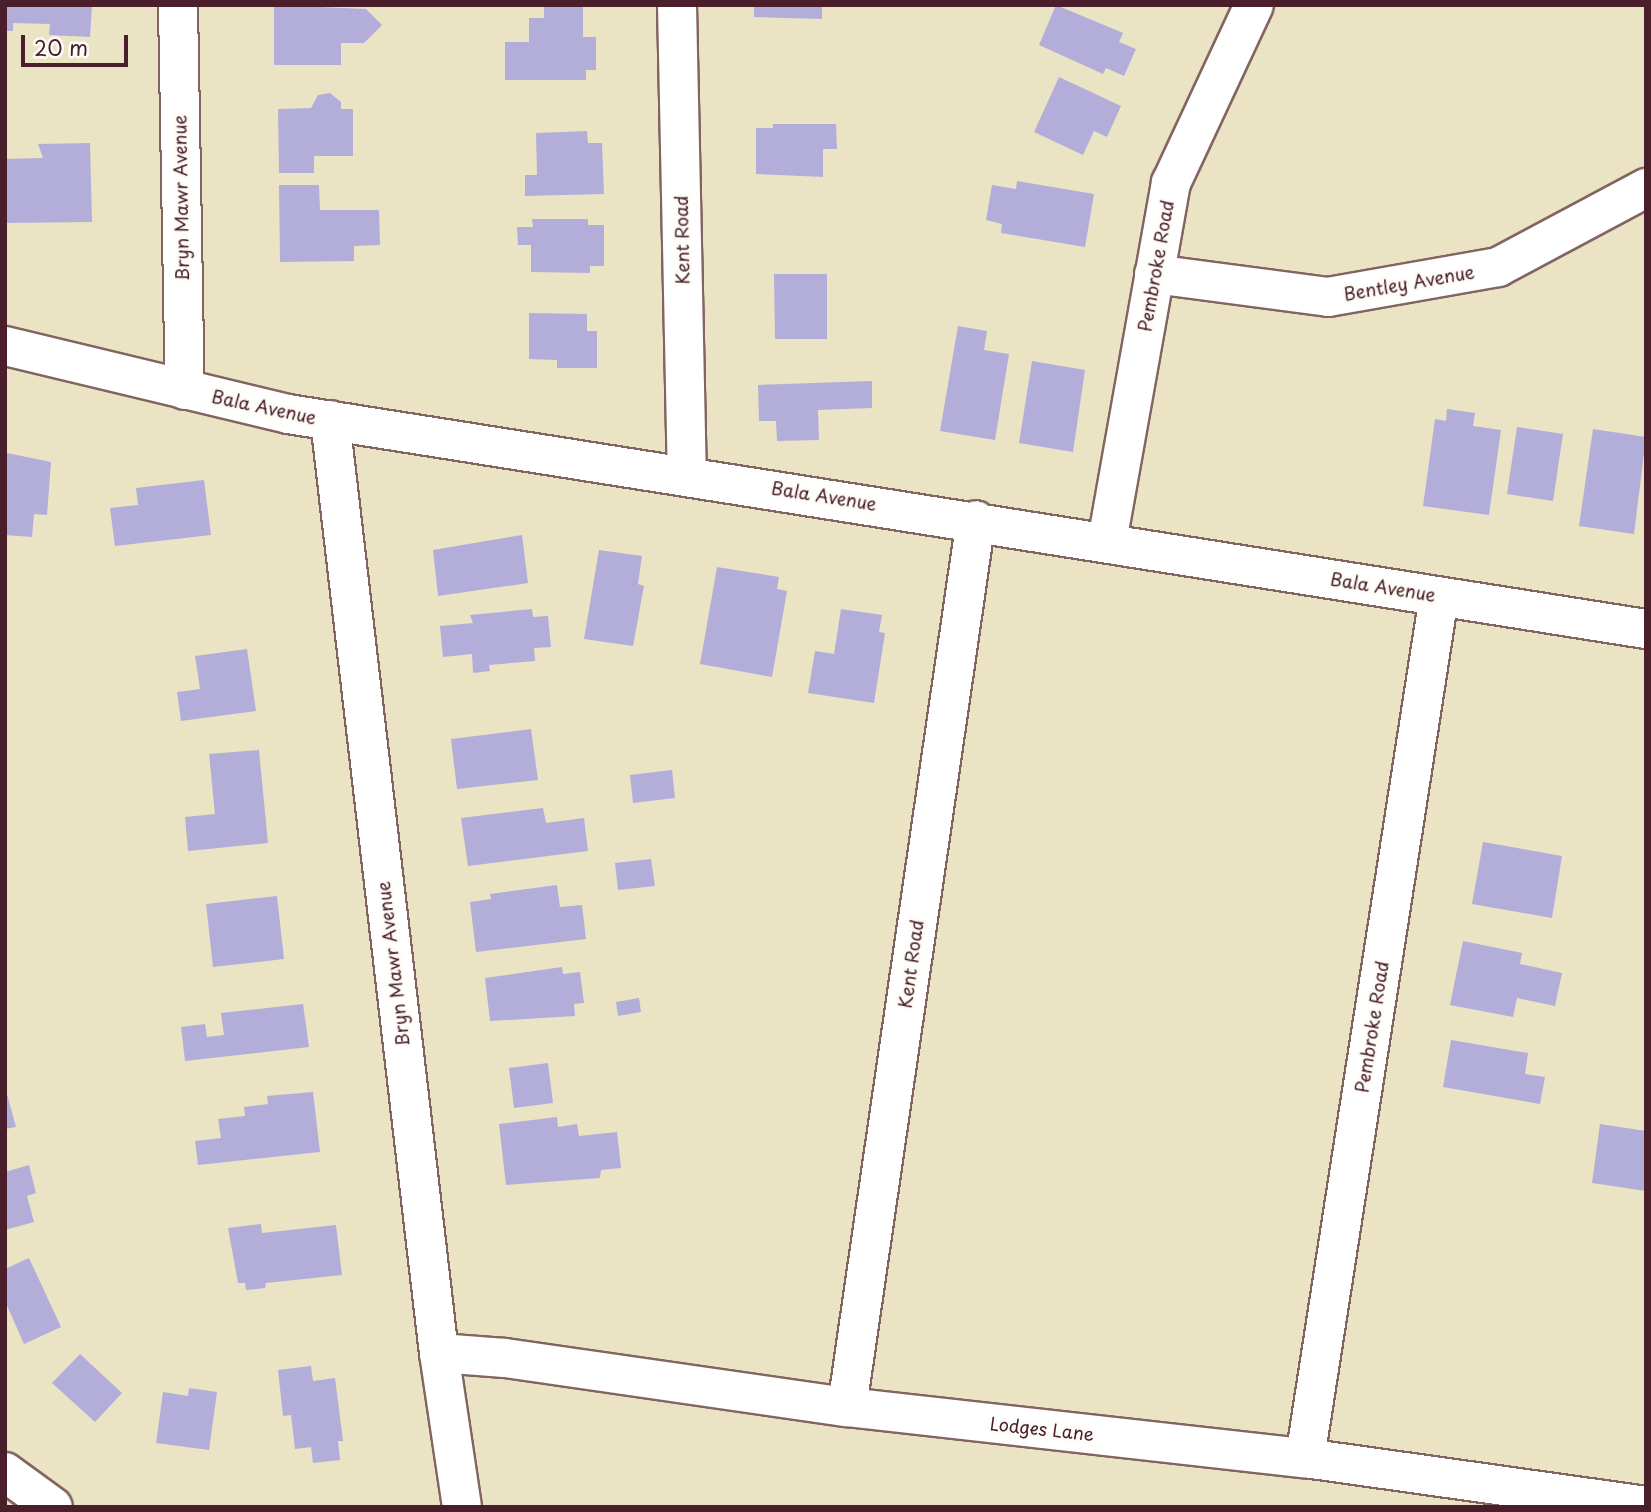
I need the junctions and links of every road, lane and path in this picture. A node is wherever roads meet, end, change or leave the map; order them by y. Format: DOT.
graph roads {
  1 [pos="178,5"];
  2 [pos="677,5"];
  3 [pos="1254,5"];
  4 [pos="1646,188"];
  5 [pos="1154,274"];
  6 [pos="5,346"];
  7 [pos="185,390"];
  8 [pos="330,420"];
  9 [pos="687,475"];
  10 [pos="976,520"];
  11 [pos="1107,541"];
  12 [pos="1439,596"];
  13 [pos="1646,629"];
  14 [pos="439,1353"];
  15 [pos="846,1408"];
  16 [pos="1305,1458"];
  17 [pos="5,1472"];
  18 [pos="1646,1506"];
  19 [pos="53,1507"];
  20 [pos="462,1507"];
  1 -- 7 [label="street, Bryn Mawr Avenue"];
  2 -- 9 [label="street, Kent Road"];
  3 -- 5 [label="street, Pembroke Road"];
  4 -- 5 [label="street, Bentley Avenue"];
  5 -- 11 [label="street, Pembroke Road"];
  6 -- 7 [label="street, Bala Avenue"];
  7 -- 8 [label="street, Bala Avenue"];
  8 -- 9 [label="street, Bala Avenue"];
  8 -- 14 [label="street, Bryn Mawr Avenue"];
  9 -- 10 [label="street, Bala Avenue"];
  10 -- 11 [label="street, Bala Avenue"];
  10 -- 15 [label="street, Kent Road"];
  11 -- 12 [label="street, Bala Avenue"];
  12 -- 13 [label="street, Bala Avenue"];
  12 -- 16 [label="street, Pembroke Road"];
  14 -- 15 [label="street, Lodges Lane"];
  14 -- 20 [label="street, Bryn Mawr Avenue"];
  15 -- 16 [label="street, Lodges Lane"];
  16 -- 18 [label="street, Lodges Lane"];
  17 -- 19 [label="street"];
}
